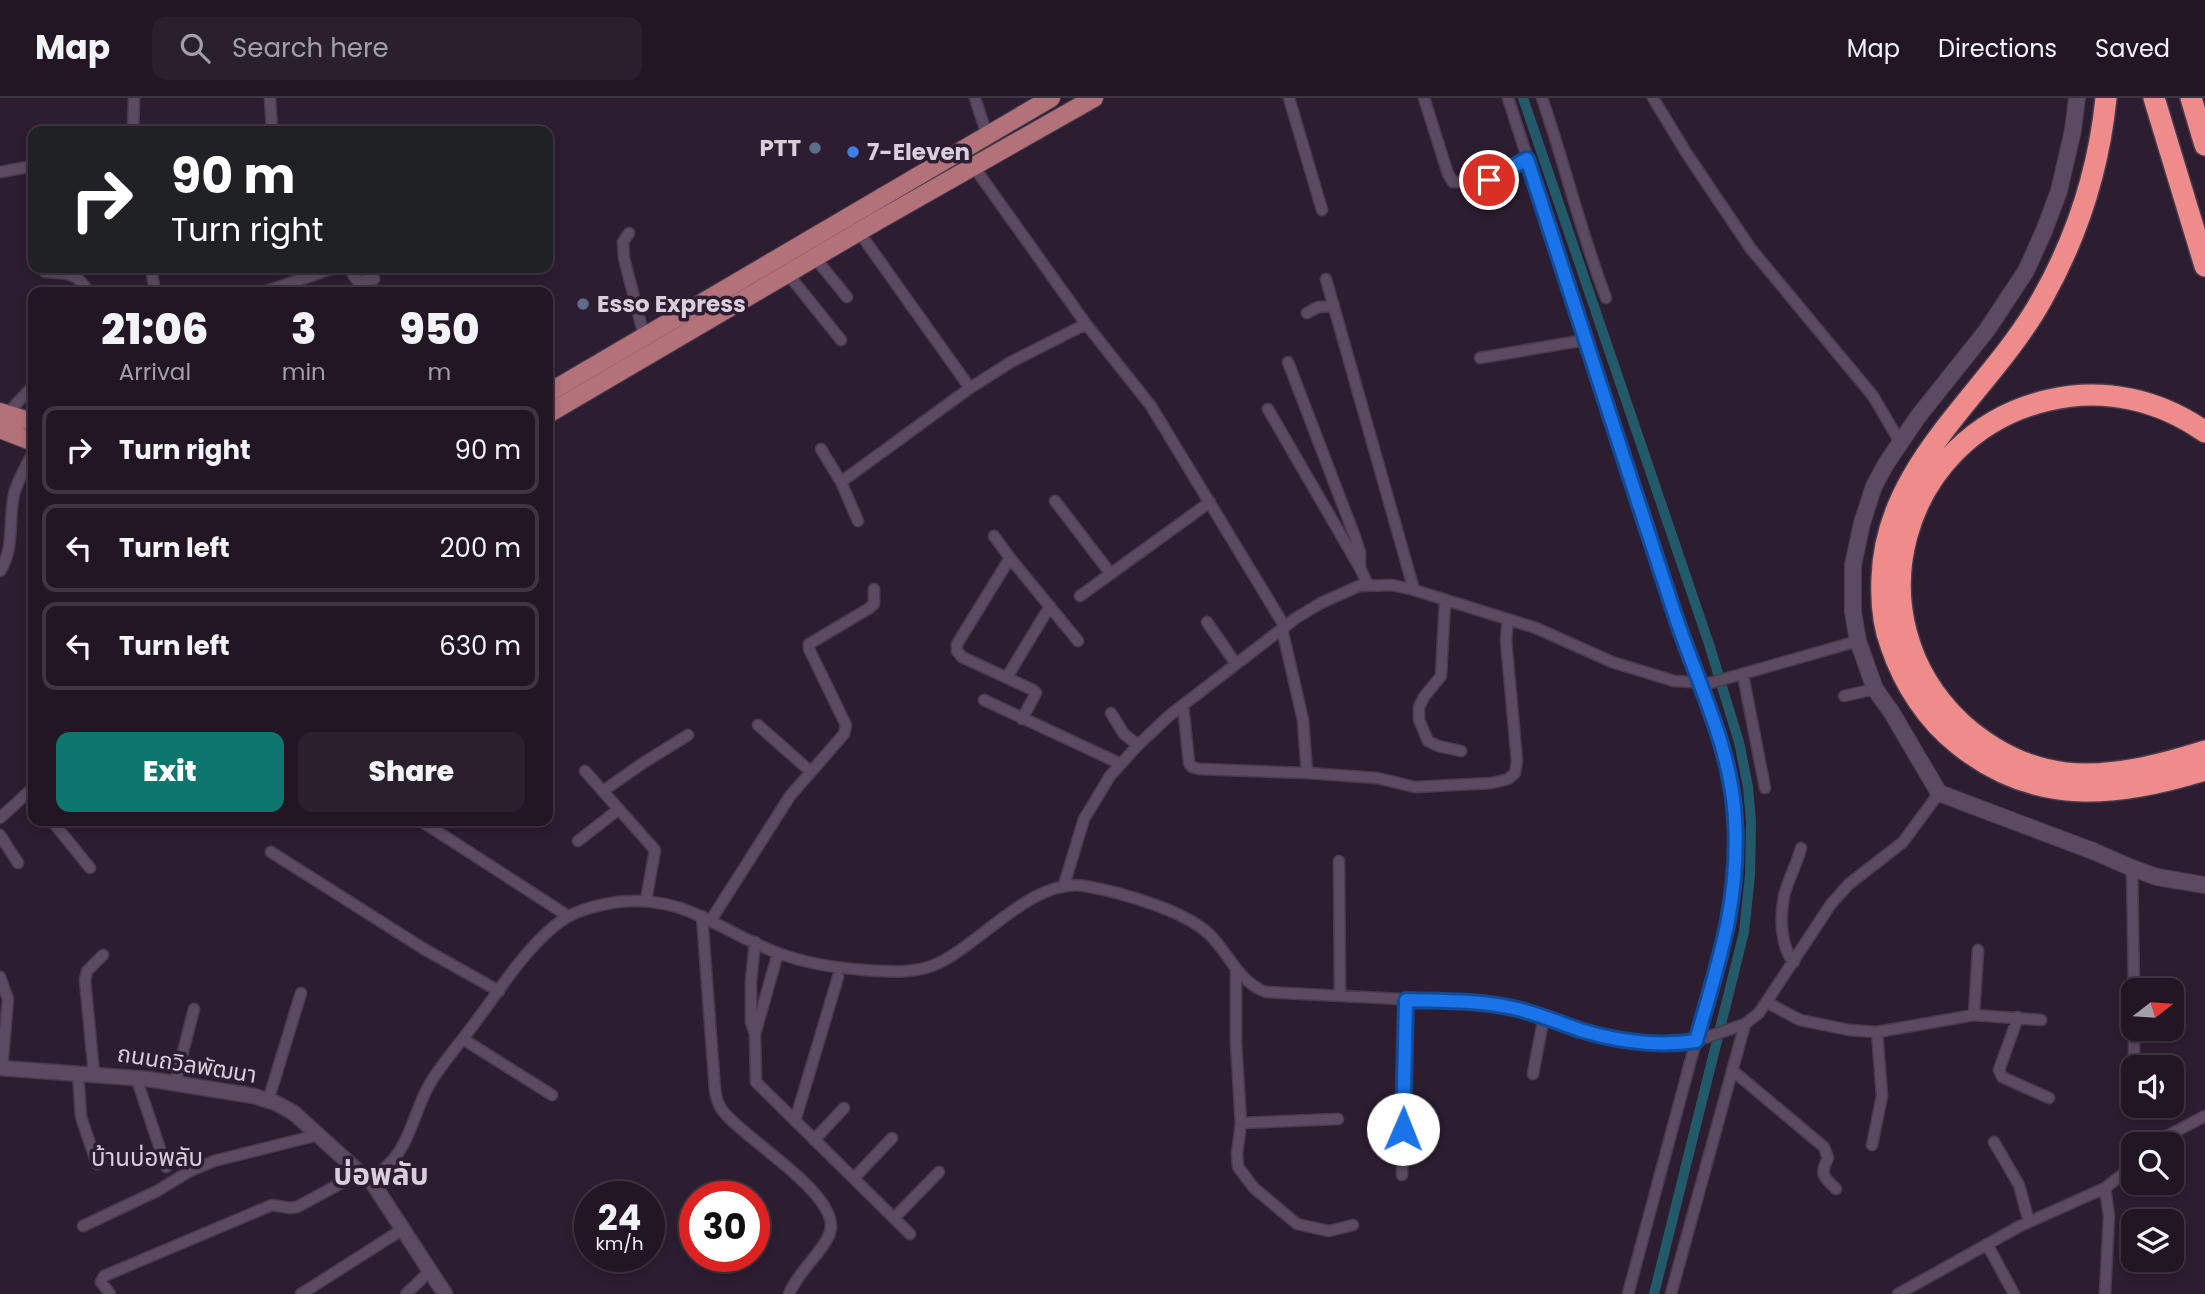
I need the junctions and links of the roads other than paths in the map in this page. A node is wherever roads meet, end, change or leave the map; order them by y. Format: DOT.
graph roads {
  1 [pos="134,98"];
  2 [pos="270,98"];
  3 [pos="975,98"];
  4 [pos="1051,98"];
  5 [pos="1094,98"];
  6 [pos="1289,98"];
  7 [pos="1424,98"];
  8 [pos="1508,98"];
  9 [pos="1542,98"];
  10 [pos="1653,98"];
  11 [pos="2077,98"];
  12 [pos="2106,98"];
  13 [pos="2154,98"];
  14 [pos="2191,98"];
  15 [pos="133,126"];
  16 [pos="272,126"];
  17 [pos="987,135"];
  18 [pos="2205,145"];
  19 [pos="1527,159"];
  20 [pos="28,167"];
  21 [pos="974,167"];
  22 [pos="0,172"];
  23 [pos="1322,209"];
  24 [pos="859,232"];
  25 [pos="629,233"];
  26 [pos="815,258"];
  27 [pos="2205,266"];
  28 [pos="71,273"];
  29 [pos="319,273"];
  30 [pos="352,273"];
  31 [pos="788,274"];
  32 [pos="374,279"];
  33 [pos="1326,279"];
  34 [pos="84,287"];
  35 [pos="279,287"];
  36 [pos="847,297"];
  37 [pos="1606,298"];
  38 [pos="1334,306"];
  39 [pos="1307,313"];
  40 [pos="1086,324"];
  41 [pos="644,336"];
  42 [pos="841,340"];
  43 [pos="1585,340"];
  44 [pos="1480,358"];
  45 [pos="1288,362"];
  46 [pos="970,388"];
  47 [pos="553,390"];
  48 [pos="28,391"];
  49 [pos="1268,409"];
  50 [pos="553,411"];
  51 [pos="3,418"];
  52 [pos="28,421"];
  53 [pos="2205,432"];
  54 [pos="28,438"];
  55 [pos="1900,442"];
  56 [pos="821,449"];
  57 [pos="28,463"];
  58 [pos="841,482"];
  59 [pos="1055,501"];
  60 [pos="1210,502"];
  61 [pos="859,521"];
  62 [pos="994,536"];
  63 [pos="1010,558"];
  64 [pos="1360,568"];
  65 [pos="0,571"];
  66 [pos="1111,574"];
  67 [pos="1368,586"];
  68 [pos="874,589"];
  69 [pos="1414,590"];
  70 [pos="1080,596"];
  71 [pos="1445,600"];
  72 [pos="1050,606"];
  73 [pos="1508,619"];
  74 [pos="1207,622"];
  75 [pos="1284,628"];
  76 [pos="1078,641"];
  77 [pos="1858,641"];
  78 [pos="1236,664"];
  79 [pos="1007,677"];
  80 [pos="1738,677"];
  81 [pos="1704,683"];
  82 [pos="1875,689"];
  83 [pos="1844,696"];
  84 [pos="984,700"];
  85 [pos="1183,705"];
  86 [pos="1111,713"];
  87 [pos="1022,719"];
  88 [pos="758,725"];
  89 [pos="688,735"];
  90 [pos="1138,745"];
  91 [pos="1461,751"];
  92 [pos="2205,751"];
  93 [pos="1121,764"];
  94 [pos="2205,770"];
  95 [pos="585,771"];
  96 [pos="811,772"];
  97 [pos="1307,773"];
  98 [pos="2091,783"];
  99 [pos="1765,788"];
  100 [pos="603,791"];
  101 [pos="1939,793"];
  102 [pos="28,795"];
  103 [pos="619,809"];
  104 [pos="0,818"];
  105 [pos="56,826"];
  106 [pos="429,826"];
  107 [pos="0,835"];
  108 [pos="578,841"];
  109 [pos="1801,848"];
  110 [pos="271,852"];
  111 [pos="5,853"];
  112 [pos="1339,861"];
  113 [pos="18,863"];
  114 [pos="90,868"];
  115 [pos="2133,868"];
  116 [pos="1064,884"];
  117 [pos="2205,885"];
  118 [pos="646,900"];
  119 [pos="568,916"];
  120 [pos="707,918"];
  121 [pos="755,942"];
  122 [pos="1978,950"];
  123 [pos="778,953"];
  124 [pos="103,955"];
  125 [pos="1794,962"];
  126 [pos="1236,969"];
  127 [pos="0,977"];
  128 [pos="838,977"];
  129 [pos="2134,978"];
  130 [pos="499,991"];
  131 [pos="300,993"];
  132 [pos="1340,996"];
  133 [pos="1406,1000"];
  134 [pos="1768,1003"];
  135 [pos="194,1009"];
  136 [pos="1974,1015"];
  137 [pos="1544,1016"];
  138 [pos="2018,1017"];
  139 [pos="2041,1020"];
  140 [pos="1740,1026"];
  141 [pos="1877,1032"];
  142 [pos="755,1034"];
  143 [pos="463,1039"];
  144 [pos="1701,1039"];
  145 [pos="1,1068"];
  146 [pos="1732,1070"];
  147 [pos="78,1073"];
  148 [pos="94,1074"];
  149 [pos="1533,1074"];
  150 [pos="136,1077"];
  151 [pos="175,1083"];
  152 [pos="552,1095"];
  153 [pos="2049,1098"];
  154 [pos="268,1101"];
  155 [pos="844,1108"];
  156 [pos="2205,1116"];
  157 [pos="1338,1119"];
  158 [pos="795,1121"];
  159 [pos="1241,1123"];
  160 [pos="2175,1132"];
  161 [pos="318,1135"];
  162 [pos="892,1138"];
  163 [pos="814,1140"];
  164 [pos="1994,1142"];
  165 [pos="1872,1145"];
  166 [pos="97,1164"];
  167 [pos="166,1167"];
  168 [pos="939,1171"];
  169 [pos="1402,1175"];
  170 [pos="2121,1175"];
  171 [pos="365,1176"];
  172 [pos="854,1178"];
  173 [pos="2105,1188"];
  174 [pos="1836,1189"];
  175 [pos="894,1218"];
  176 [pos="2029,1222"];
  177 [pos="1353,1225"];
  178 [pos="83,1226"];
  179 [pos="403,1229"];
  180 [pos="910,1234"];
  181 [pos="1987,1244"];
  182 [pos="430,1271"];
  183 [pos="1900,1293"];
  184 [pos="110,1294"];
  185 [pos="301,1294"];
  186 [pos="406,1294"];
  187 [pos="445,1294"];
  188 [pos="789,1294"];
  189 [pos="1628,1294"];
  190 [pos="1671,1294"];
  191 [pos="2014,1294"];
  192 [pos="2105,1294"];
  1 -- 15 [label="street"];
  2 -- 16 [label="street"];
  3 -- 17 [label="street"];
  4 -- 17 [label="main road"];
  5 -- 21 [label="main road"];
  6 -- 23 [label="street"];
  7 -- 19 [label="street"];
  8 -- 19 [label="street"];
  9 -- 37 [label="street"];
  10 -- 55 [label="street"];
  11 -- 55 [label="main road"];
  12 -- 98 [label="highway"];
  13 -- 27 [label="highway"];
  14 -- 18 [label="highway"];
  17 -- 41 [label="main road"];
  19 -- 43 [label="street"];
  20 -- 22 [label="street"];
  21 -- 24 [label="main road"];
  21 -- 40 [label="street"];
  24 -- 26 [label="main road"];
  24 -- 46 [label="street"];
  25 -- 41 [label="street"];
  26 -- 31 [label="main road"];
  26 -- 36 [label="street"];
  28 -- 34 [label="street"];
  29 -- 35 [label="street"];
  30 -- 32 [label="street"];
  31 -- 42 [label="street"];
  31 -- 50 [label="main road"];
  33 -- 38 [label="street"];
  38 -- 39 [label="street"];
  38 -- 69 [label="street"];
  40 -- 46 [label="street"];
  40 -- 60 [label="street"];
  41 -- 47 [label="main road"];
  43 -- 44 [label="street"];
  43 -- 81 [label="street"];
  45 -- 64 [label="street"];
  46 -- 58 [label="street"];
  48 -- 51 [label="street"];
  49 -- 64 [label="street"];
  51 -- 52 [label="main road"];
  51 -- 54 [label="main road"];
  53 -- 98 [label="highway"];
  55 -- 77 [label="main road"];
  56 -- 58 [label="street"];
  57 -- 65 [label="street"];
  58 -- 61 [label="street"];
  59 -- 66 [label="street"];
  60 -- 66 [label="street"];
  60 -- 75 [label="street"];
  62 -- 63 [label="street"];
  63 -- 72 [label="street"];
  63 -- 79 [label="street"];
  64 -- 67 [label="street"];
  66 -- 70 [label="street"];
  67 -- 69 [label="street"];
  67 -- 75 [label="street"];
  68 -- 96 [label="street"];
  69 -- 71 [label="street"];
  71 -- 73 [label="street"];
  71 -- 91 [label="street"];
  72 -- 76 [label="street"];
  72 -- 79 [label="street"];
  73 -- 81 [label="street"];
  73 -- 97 [label="street"];
  74 -- 78 [label="street"];
  75 -- 78 [label="street"];
  75 -- 97 [label="street"];
  77 -- 80 [label="street"];
  77 -- 82 [label="main road"];
  78 -- 85 [label="street"];
  79 -- 87 [label="street"];
  80 -- 81 [label="street"];
  80 -- 99 [label="street"];
  81 -- 144 [label="street"];
  82 -- 83 [label="street"];
  82 -- 101 [label="main road"];
  84 -- 87 [label="street"];
  85 -- 90 [label="street"];
  85 -- 97 [label="street"];
  86 -- 90 [label="street"];
  87 -- 93 [label="street"];
  88 -- 96 [label="street"];
  89 -- 100 [label="street"];
  90 -- 93 [label="street"];
  92 -- 98 [label="highway"];
  93 -- 116 [label="street"];
  94 -- 98 [label="highway"];
  95 -- 100 [label="street"];
  96 -- 120 [label="street"];
  100 -- 103 [label="street"];
  101 -- 115 [label="main road"];
  101 -- 125 [label="street"];
  102 -- 104 [label="street"];
  103 -- 108 [label="street"];
  103 -- 118 [label="street"];
  105 -- 114 [label="street"];
  106 -- 119 [label="street"];
  107 -- 111 [label="street"];
  109 -- 125 [label="street"];
  110 -- 130 [label="street"];
  111 -- 113 [label="street"];
  112 -- 132 [label="street"];
  115 -- 117 [label="main road"];
  115 -- 129 [label="street"];
  116 -- 123 [label="street"];
  116 -- 126 [label="street"];
  118 -- 119 [label="street"];
  118 -- 120 [label="street"];
  119 -- 130 [label="street"];
  120 -- 121 [label="street"];
  120 -- 188 [label="street"];
  121 -- 123 [label="street"];
  121 -- 142 [label="street"];
  122 -- 136 [label="street"];
  123 -- 142 [label="street"];
  124 -- 148 [label="street"];
  125 -- 134 [label="street"];
  126 -- 132 [label="street"];
  126 -- 159 [label="street"];
  127 -- 145 [label="street"];
  128 -- 158 [label="street"];
  130 -- 143 [label="street"];
  131 -- 154 [label="street"];
  132 -- 133 [label="street"];
  133 -- 137 [label="street"];
  133 -- 169 [label="street"];
  134 -- 140 [label="street"];
  134 -- 141 [label="street"];
  135 -- 151 [label="street"];
  136 -- 138 [label="street"];
  136 -- 141 [label="street"];
  137 -- 144 [label="street"];
  137 -- 149 [label="street"];
  138 -- 139 [label="street"];
  138 -- 153 [label="street"];
  140 -- 144 [label="street"];
  140 -- 146 [label="street"];
  141 -- 165 [label="street"];
  142 -- 158 [label="street"];
  143 -- 152 [label="street"];
  143 -- 171 [label="street"];
  144 -- 189 [label="street"];
  145 -- 147 [label="street, ถนนถวิลพัฒนา"];
  146 -- 174 [label="street"];
  146 -- 190 [label="street"];
  147 -- 148 [label="street, ถนนถวิลพัฒนา"];
  147 -- 166 [label="street"];
  148 -- 150 [label="street, ถนนถวิลพัฒนา"];
  150 -- 151 [label="street, ถนนถวิลพัฒนา"];
  150 -- 167 [label="street"];
  151 -- 154 [label="street, ถนนถวิลพัฒนา"];
  154 -- 161 [label="street, ถนนถวิลพัฒนา"];
  155 -- 163 [label="street"];
  156 -- 160 [label="street"];
  157 -- 159 [label="street"];
  158 -- 163 [label="street"];
  159 -- 177 [label="street"];
  161 -- 171 [label="street, ถนนถวิลพัฒนา"];
  161 -- 178 [label="street"];
  162 -- 172 [label="street"];
  163 -- 172 [label="street"];
  164 -- 176 [label="street"];
  168 -- 175 [label="street"];
  170 -- 173 [label="street"];
  171 -- 179 [label="street, ถนนถวิลพัฒนา"];
  171 -- 184 [label="street"];
  172 -- 175 [label="street"];
  173 -- 176 [label="street"];
  173 -- 192 [label="street"];
  175 -- 180 [label="street"];
  176 -- 181 [label="street"];
  179 -- 182 [label="street, ถนนถวิลพัฒนา"];
  179 -- 185 [label="street"];
  181 -- 183 [label="street"];
  181 -- 191 [label="street"];
  182 -- 186 [label="street"];
  182 -- 187 [label="street, ถนนถวิลพัฒนา"];
}
